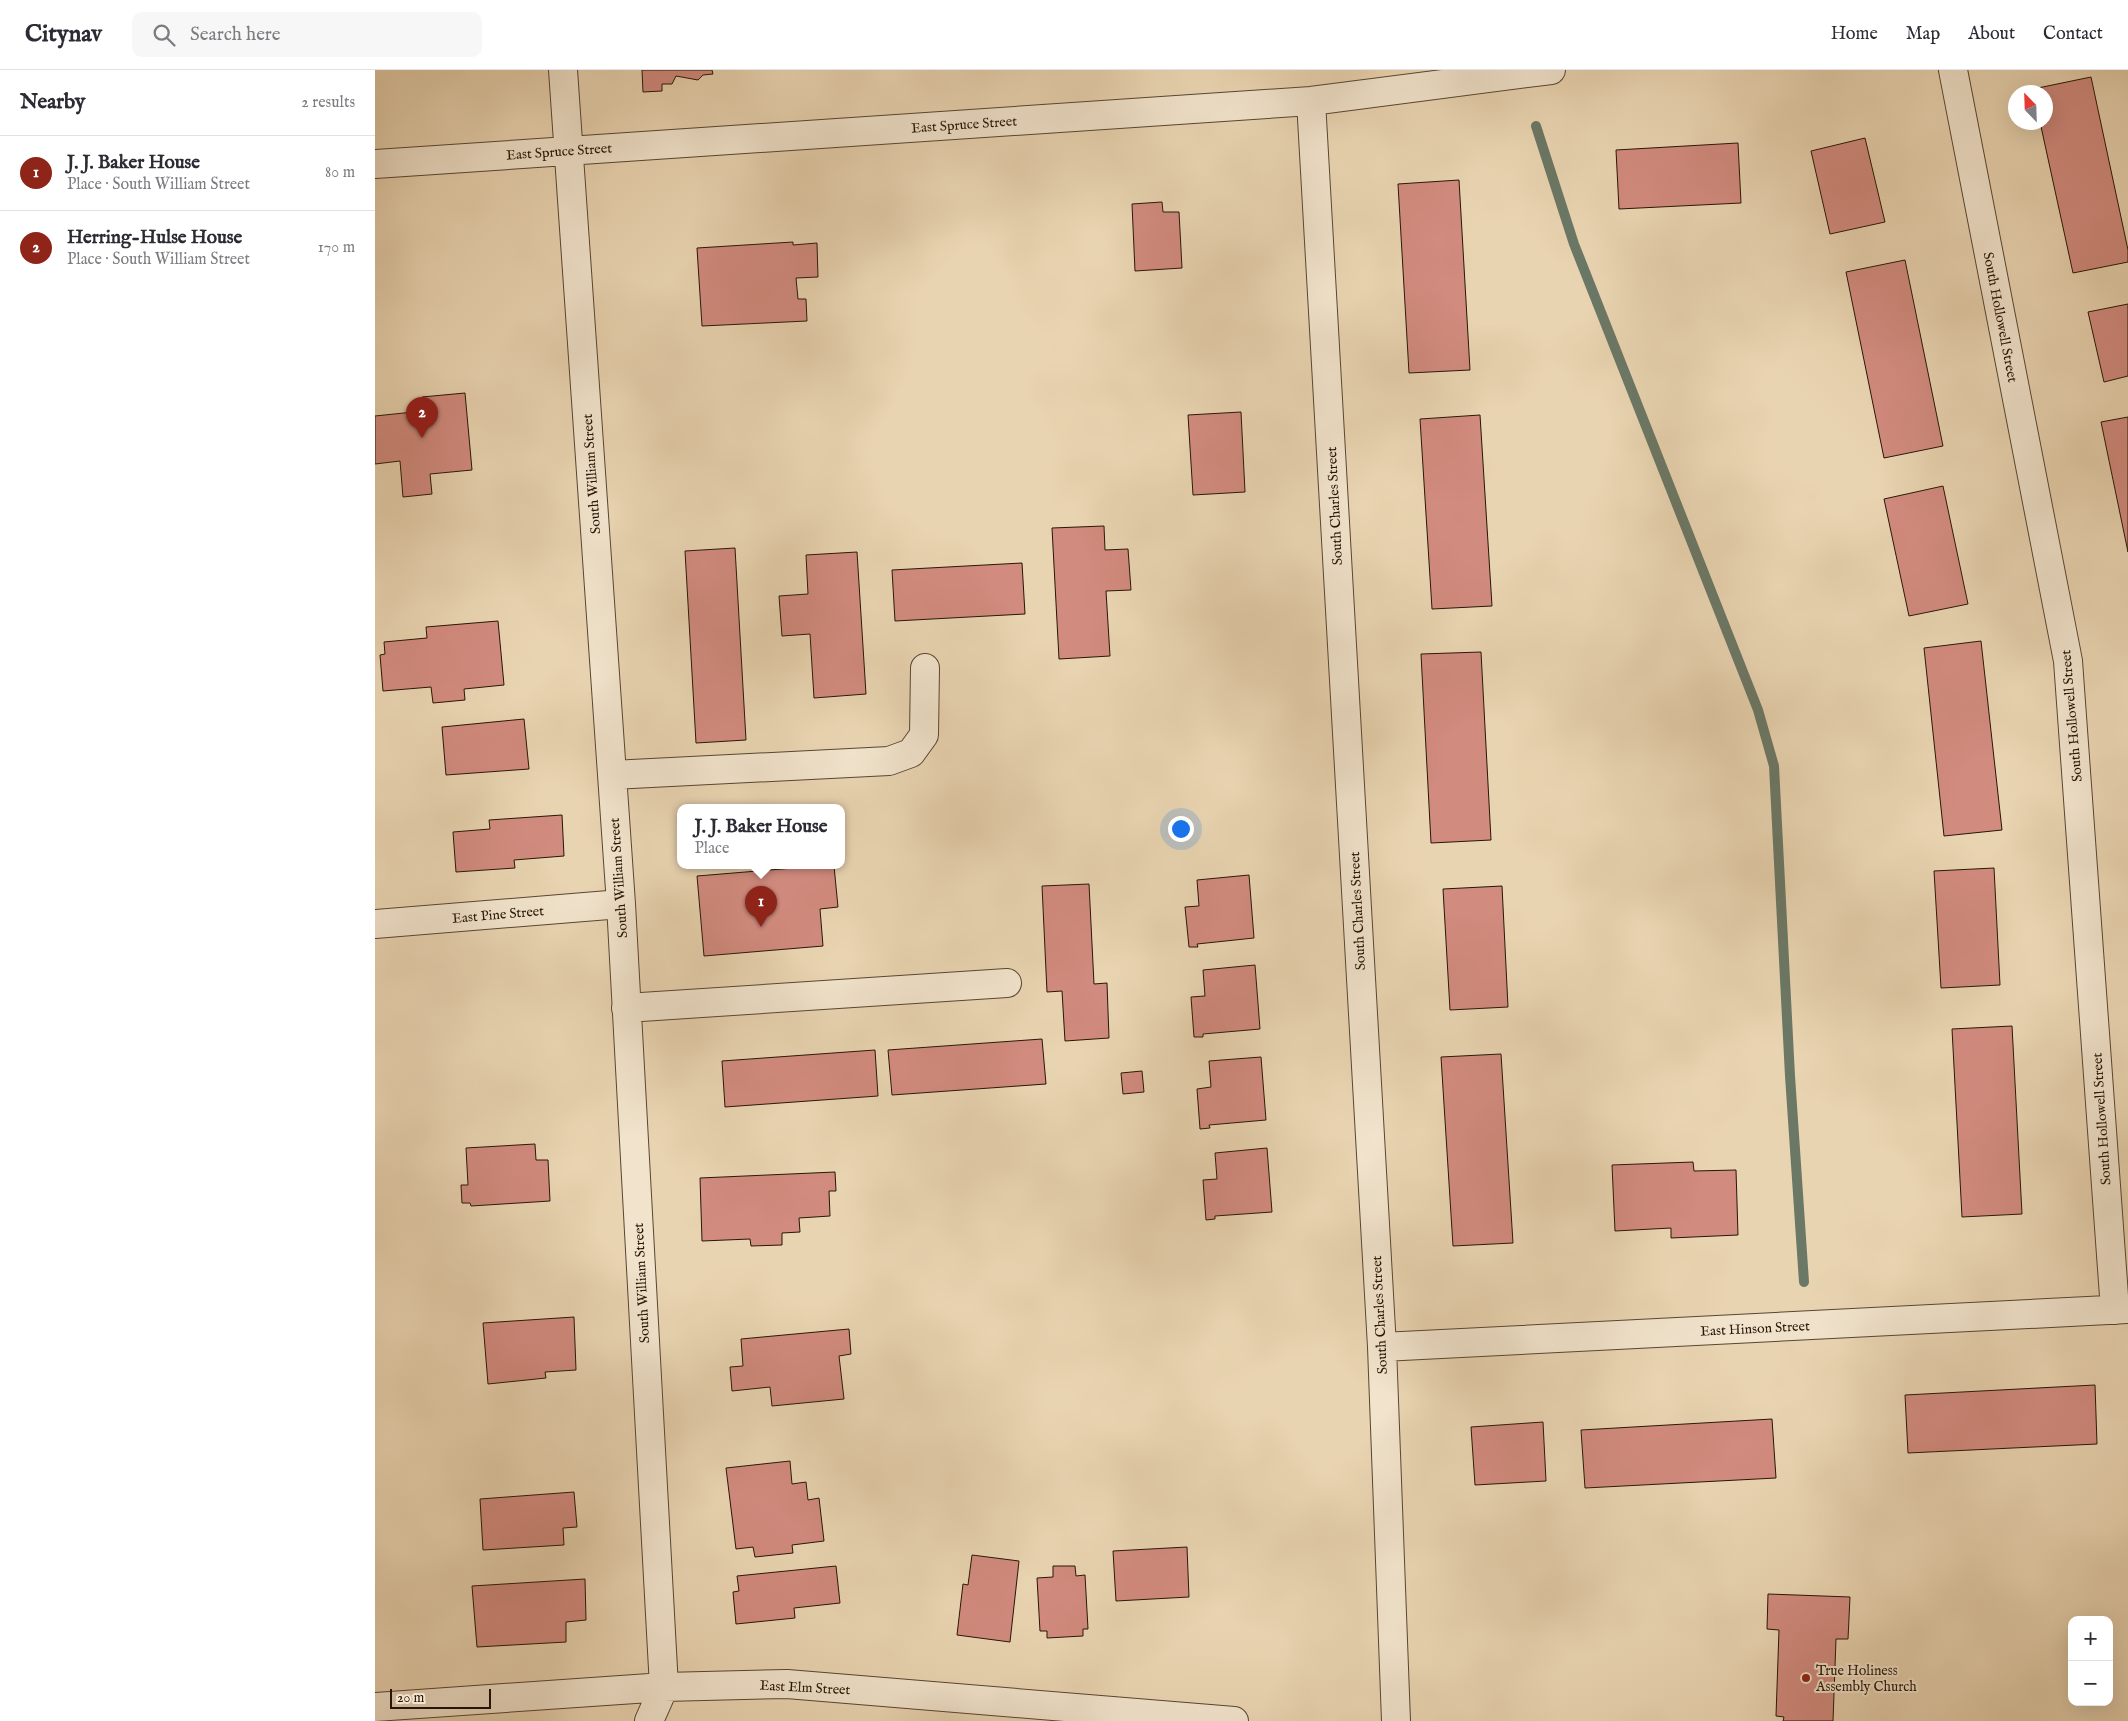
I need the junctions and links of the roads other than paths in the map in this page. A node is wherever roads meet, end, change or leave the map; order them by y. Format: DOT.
graph roads {
  1 [pos="563,70"];
  2 [pos="1551,70"];
  3 [pos="1953,70"];
  4 [pos="1311,100"];
  5 [pos="569,150"];
  6 [pos="375,164"];
  7 [pos="925,668"];
  8 [pos="612,775"];
  9 [pos="621,904"];
  10 [pos="375,924"];
  11 [pos="1007,983"];
  12 [pos="626,1008"];
  13 [pos="2121,1310"];
  14 [pos="1381,1347"];
  15 [pos="663,1687"];
  16 [pos="375,1707"];
  17 [pos="1079,1714"];
  18 [pos="649,1721"];
  19 [pos="1234,1721"];
  20 [pos="1396,1721"];
  1 -- 5 [label="street, South William Street"];
  2 -- 4 [label="street, East Spruce Street"];
  3 -- 13 [label="street, South Hollowell Street"];
  4 -- 5 [label="street, East Spruce Street"];
  4 -- 14 [label="street, South Charles Street"];
  5 -- 6 [label="street, East Spruce Street"];
  5 -- 8 [label="street, South William Street"];
  7 -- 8 [label="street"];
  8 -- 9 [label="street, South William Street"];
  9 -- 10 [label="street, East Pine Street"];
  9 -- 12 [label="street, South William Street"];
  11 -- 12 [label="street"];
  12 -- 15 [label="street, South William Street"];
  13 -- 14 [label="street, East Hinson Street"];
  14 -- 20 [label="street, South Charles Street"];
  15 -- 16 [label="street, East Elm Street"];
  15 -- 17 [label="street, East Elm Street"];
  15 -- 18 [label="street"];
  17 -- 19 [label="street, East Elm Street"];
}
